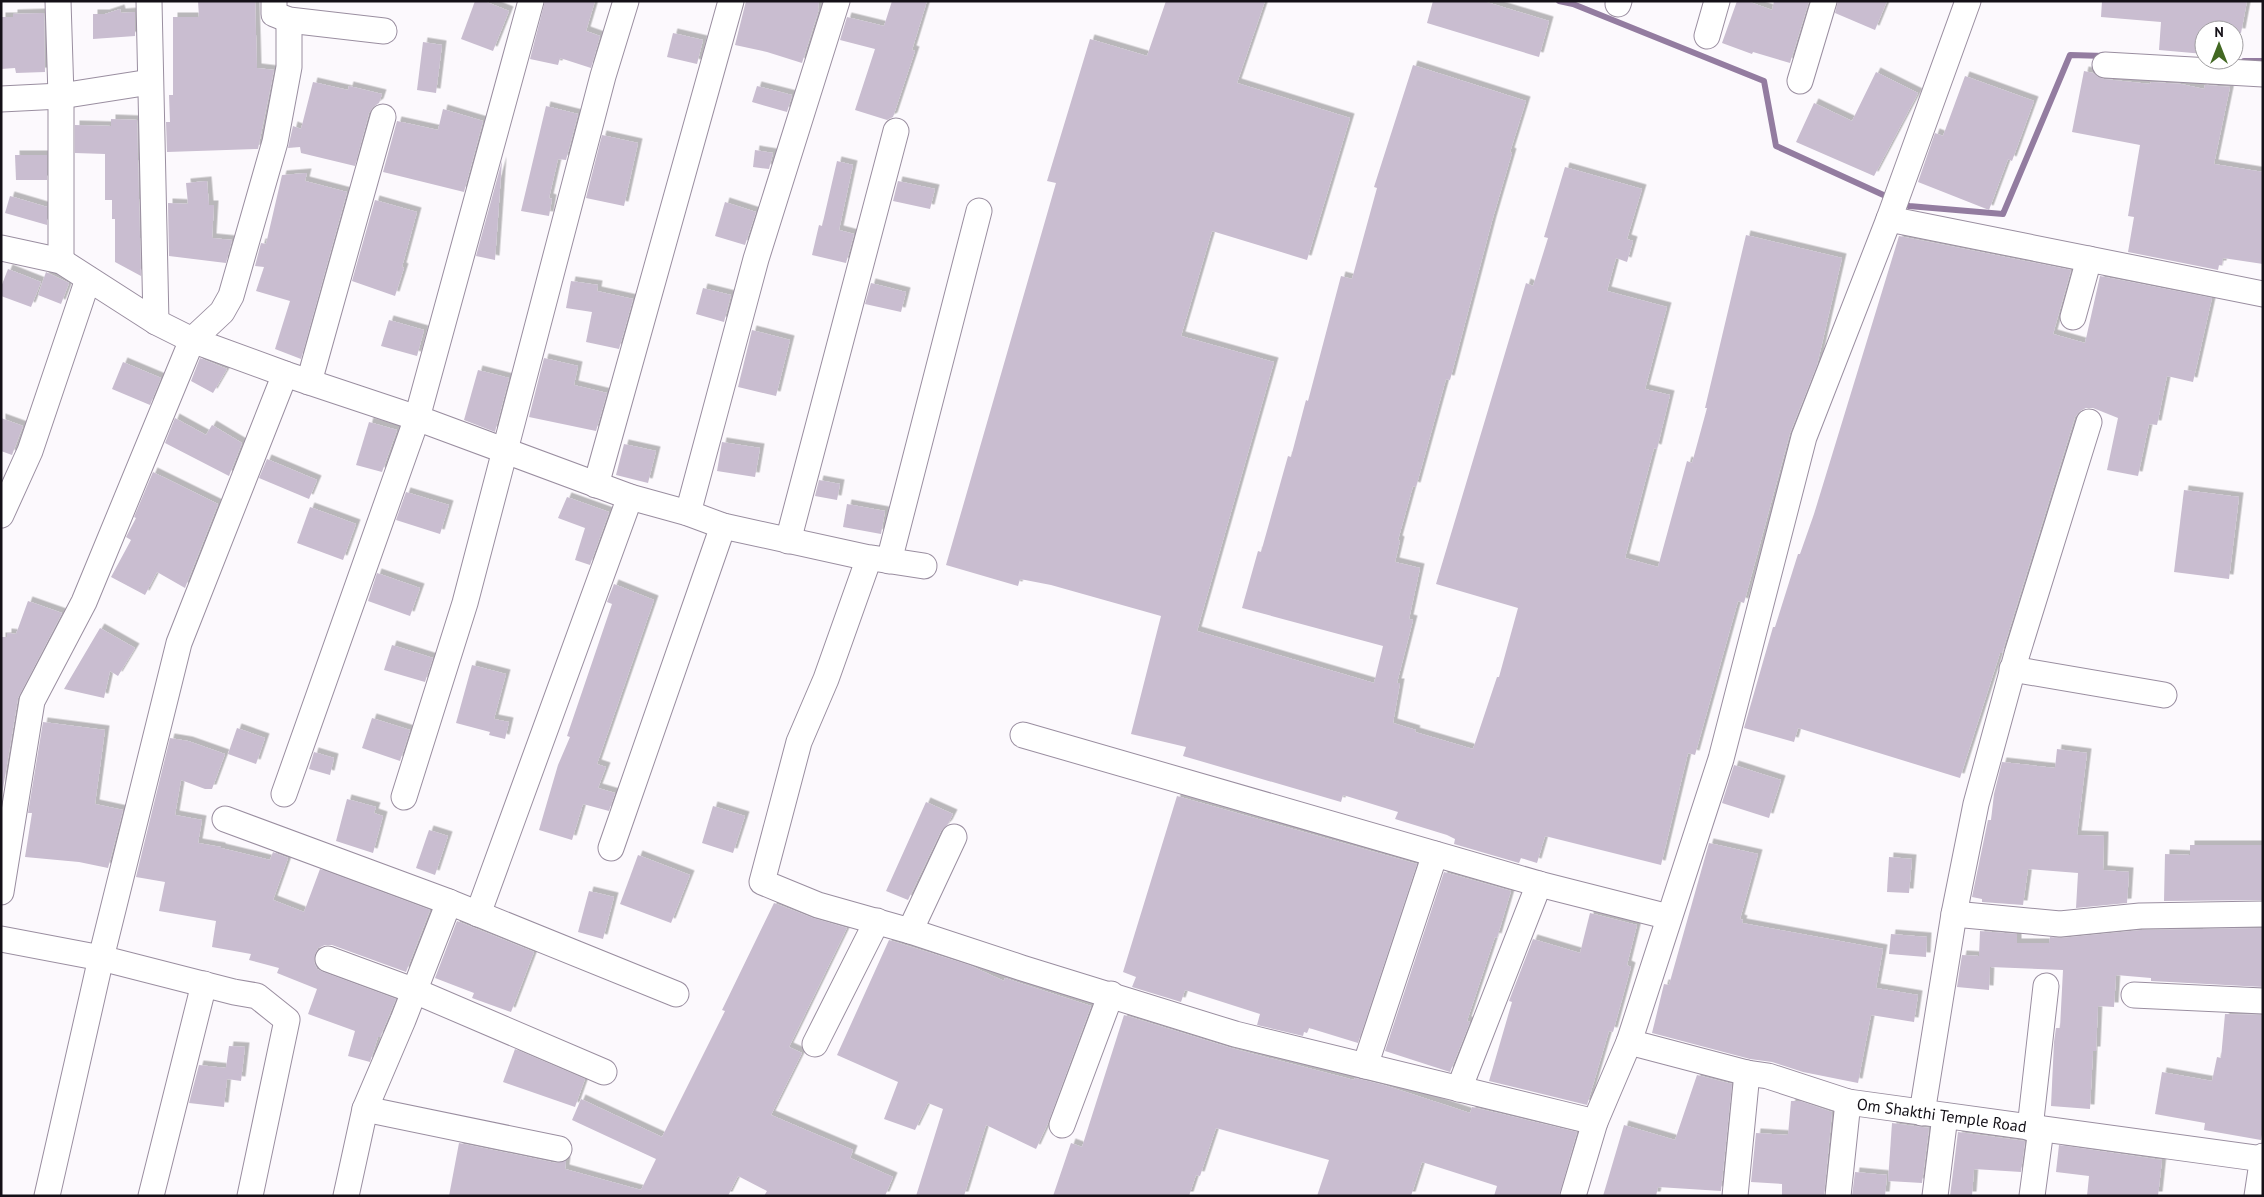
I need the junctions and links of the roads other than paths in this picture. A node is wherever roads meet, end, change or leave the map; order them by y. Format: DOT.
graph roads {
  1 [pos="58,1"];
  2 [pos="149,1"];
  3 [pos="531,1"];
  4 [pos="626,1"];
  5 [pos="731,1"];
  6 [pos="837,1"];
  7 [pos="1717,1"];
  8 [pos="1824,1"];
  9 [pos="1968,1"];
  10 [pos="282,11"];
  11 [pos="384,31"];
  12 [pos="1707,36"];
  13 [pos="2105,65"];
  14 [pos="2263,74"];
  15 [pos="1800,81"];
  16 [pos="150,82"];
  17 [pos="61,96"];
  18 [pos="1,99"];
  19 [pos="383,117"];
  20 [pos="896,130"];
  21 [pos="1894,207"];
  22 [pos="980,211"];
  23 [pos="1,248"];
  24 [pos="2090,260"];
  25 [pos="61,261"];
  26 [pos="88,279"];
  27 [pos="2263,294"];
  28 [pos="2073,317"];
  29 [pos="156,322"];
  30 [pos="192,340"];
  31 [pos="285,374"];
  32 [pos="309,382"];
  33 [pos="417,418"];
  34 [pos="2089,422"];
  35 [pos="506,451"];
  36 [pos="596,485"];
  37 [pos="630,497"];
  38 [pos="688,513"];
  39 [pos="1,515"];
  40 [pos="724,526"];
  41 [pos="788,541"];
  42 [pos="879,559"];
  43 [pos="924,566"];
  44 [pos="2012,669"];
  45 [pos="2164,695"];
  46 [pos="1023,735"];
  47 [pos="284,794"];
  48 [pos="404,797"];
  49 [pos="225,819"];
  50 [pos="954,837"];
  51 [pos="611,848"];
  52 [pos="1435,854"];
  53 [pos="1539,884"];
  54 [pos="1,892"];
  55 [pos="449,902"];
  56 [pos="478,914"];
  57 [pos="1954,914"];
  58 [pos="2263,914"];
  59 [pos="1670,917"];
  60 [pos="877,921"];
  61 [pos="910,931"];
  62 [pos="1,939"];
  63 [pos="101,958"];
  64 [pos="328,959"];
  65 [pos="204,984"];
  66 [pos="2046,986"];
  67 [pos="414,991"];
  68 [pos="676,994"];
  69 [pos="1111,994"];
  70 [pos="2134,995"];
  71 [pos="2263,1001"];
  72 [pos="1628,1042"];
  73 [pos="815,1044"];
  74 [pos="1364,1066"];
  75 [pos="604,1072"];
  76 [pos="1747,1073"];
  77 [pos="1459,1089"];
  78 [pos="1848,1102"];
  79 [pos="364,1108"];
  80 [pos="1933,1115"];
  81 [pos="1595,1122"];
  82 [pos="1062,1125"];
  83 [pos="2036,1128"];
  84 [pos="559,1149"];
  85 [pos="2263,1158"];
  86 [pos="47,1196"];
  87 [pos="151,1196"];
  88 [pos="250,1196"];
  89 [pos="346,1196"];
  90 [pos="1573,1196"];
  91 [pos="1735,1196"];
  92 [pos="1838,1196"];
  93 [pos="1935,1196"];
  94 [pos="2032,1196"];
  95 [pos="2258,1196"];
  1 -- 17 [label="street"];
  2 -- 16 [label="street"];
  3 -- 33 [label="street"];
  4 -- 35 [label="street"];
  5 -- 36 [label="street"];
  6 -- 38 [label="street"];
  7 -- 12 [label="street"];
  8 -- 15 [label="street"];
  9 -- 21 [label="street"];
  10 -- 11 [label="street"];
  10 -- 30 [label="street"];
  13 -- 14 [label="street"];
  16 -- 17 [label="street"];
  16 -- 29 [label="street"];
  17 -- 18 [label="street"];
  17 -- 25 [label="street"];
  19 -- 32 [label="street"];
  20 -- 41 [label="street"];
  21 -- 24 [label="street"];
  21 -- 59 [label="street"];
  22 -- 42 [label="street"];
  23 -- 25 [label="street"];
  24 -- 27 [label="street"];
  24 -- 28 [label="street"];
  25 -- 26 [label="street"];
  26 -- 29 [label="street"];
  26 -- 39 [label="street"];
  29 -- 30 [label="street"];
  30 -- 31 [label="street"];
  30 -- 54 [label="street"];
  31 -- 32 [label="street"];
  31 -- 63 [label="street"];
  32 -- 33 [label="street"];
  33 -- 35 [label="street"];
  33 -- 47 [label="street"];
  34 -- 44 [label="street"];
  35 -- 36 [label="street"];
  35 -- 48 [label="street"];
  36 -- 37 [label="street"];
  37 -- 38 [label="street"];
  37 -- 56 [label="street"];
  38 -- 40 [label="street"];
  40 -- 41 [label="street"];
  40 -- 51 [label="street"];
  41 -- 42 [label="street"];
  42 -- 43 [label="street"];
  42 -- 60 [label="street"];
  44 -- 45 [label="street"];
  44 -- 57 [label="street"];
  46 -- 52 [label="street"];
  49 -- 55 [label="street"];
  50 -- 61 [label="street"];
  52 -- 53 [label="street"];
  52 -- 74 [label="street"];
  53 -- 59 [label="street"];
  53 -- 77 [label="street"];
  55 -- 56 [label="street"];
  55 -- 67 [label="street"];
  56 -- 68 [label="street"];
  57 -- 58 [label="street"];
  57 -- 80 [label="street"];
  59 -- 72 [label="street"];
  60 -- 61 [label="street"];
  60 -- 73 [label="street"];
  61 -- 69 [label="street"];
  62 -- 63 [label="street"];
  63 -- 65 [label="street"];
  63 -- 86 [label="street"];
  64 -- 67 [label="street"];
  65 -- 87 [label="street"];
  65 -- 88 [label="street"];
  66 -- 83 [label="street"];
  67 -- 75 [label="street"];
  67 -- 79 [label="street"];
  69 -- 74 [label="street"];
  69 -- 82 [label="street"];
  70 -- 71 [label="street"];
  72 -- 76 [label="street, Om Shakthi Temple Road"];
  72 -- 81 [label="street"];
  74 -- 77 [label="street"];
  76 -- 78 [label="street, Om Shakthi Temple Road"];
  76 -- 91 [label="street"];
  77 -- 81 [label="street"];
  78 -- 80 [label="street, Om Shakthi Temple Road"];
  78 -- 92 [label="street"];
  79 -- 84 [label="street"];
  79 -- 89 [label="street"];
  80 -- 83 [label="street, Om Shakthi Temple Road"];
  80 -- 93 [label="street"];
  81 -- 90 [label="street"];
  83 -- 85 [label="street, Om Shakthi Temple Road"];
  83 -- 94 [label="street"];
  85 -- 95 [label="street"];
}
